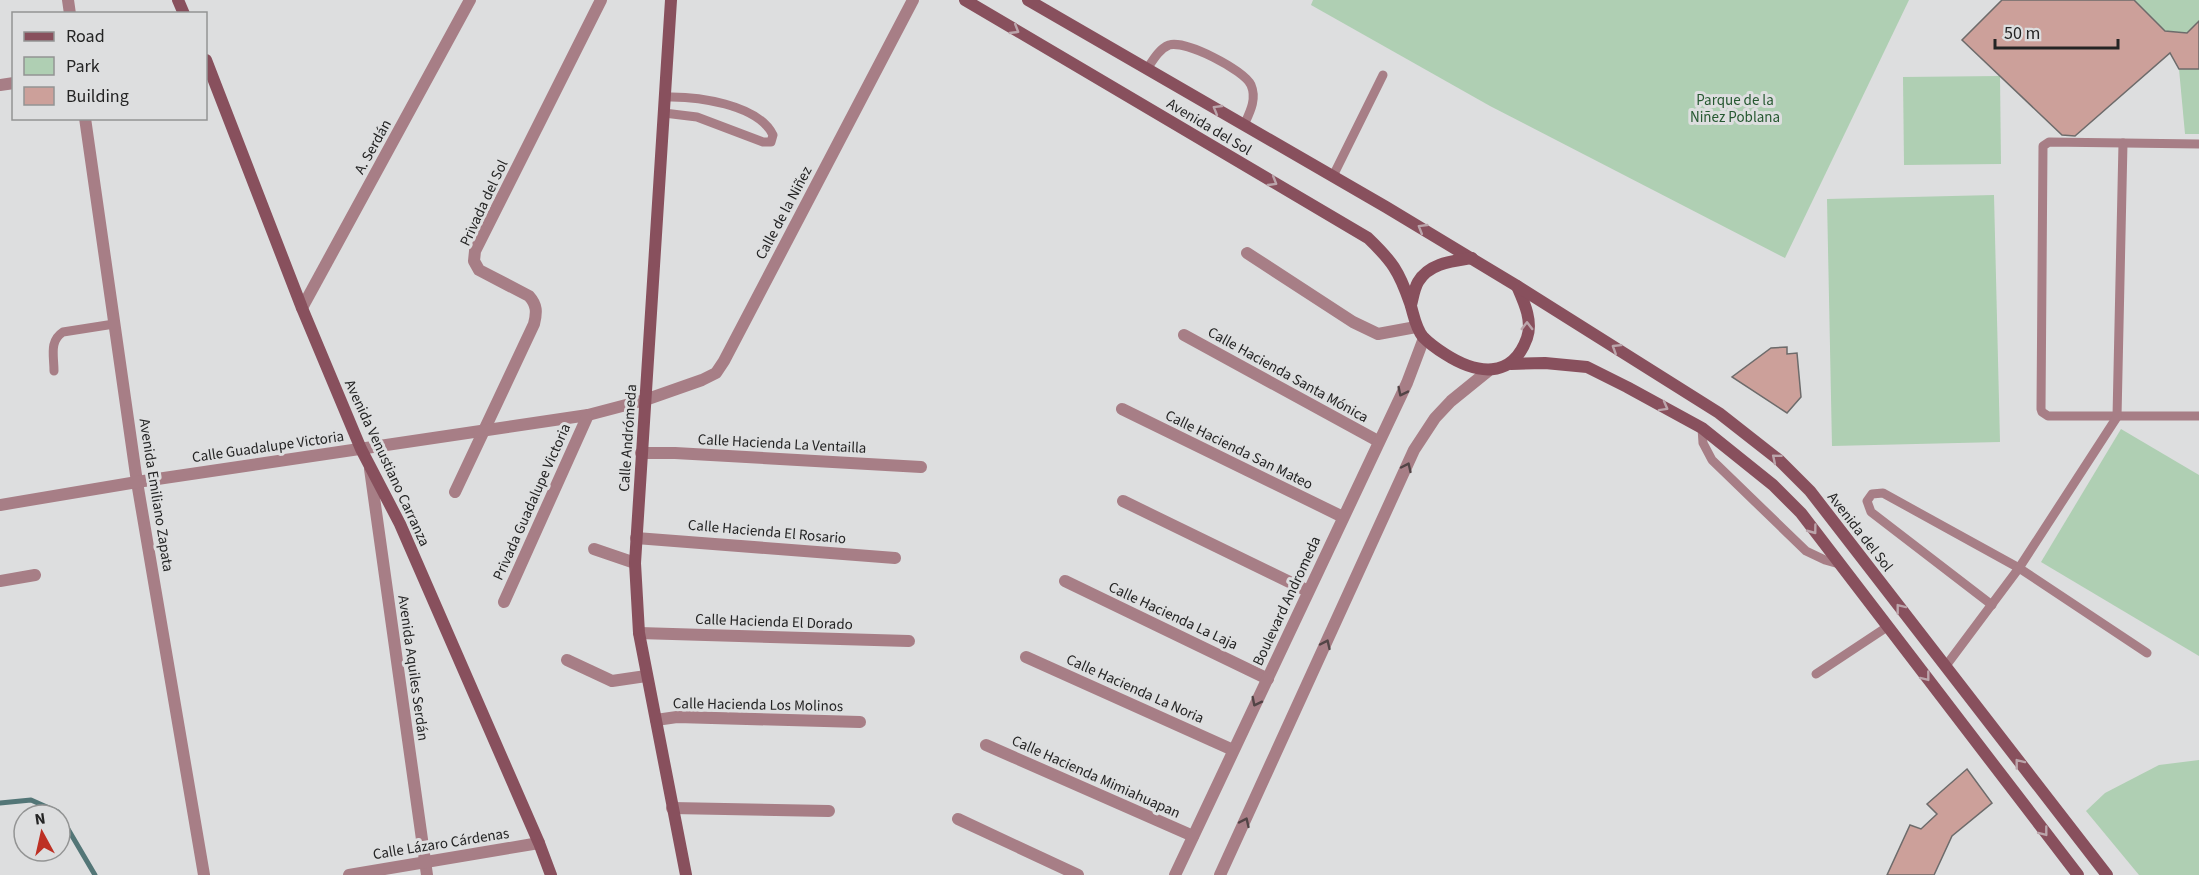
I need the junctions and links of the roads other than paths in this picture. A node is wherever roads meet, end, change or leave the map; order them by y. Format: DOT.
graph roads {
  1 [pos="470,0"];
  2 [pos="601,0"];
  3 [pos="671,0"];
  4 [pos="913,0"];
  5 [pos="965,0"];
  6 [pos="1028,0"];
  7 [pos="207,63"];
  8 [pos="1147,69"];
  9 [pos="1383,75"];
  10 [pos="665,97"];
  11 [pos="699,98"];
  12 [pos="664,113"];
  13 [pos="697,117"];
  14 [pos="85,120"];
  15 [pos="1244,125"];
  16 [pos="2123,143"];
  17 [pos="2199,144"];
  18 [pos="1333,176"];
  19 [pos="1247,253"];
  20 [pos="1472,258"];
  21 [pos="1517,286"];
  22 [pos="1410,305"];
  23 [pos="302,308"];
  24 [pos="114,324"];
  25 [pos="1416,327"];
  26 [pos="1184,335"];
  27 [pos="1424,338"];
  28 [pos="1511,364"];
  29 [pos="54,371"];
  30 [pos="1488,371"];
  31 [pos="645,400"];
  32 [pos="1122,409"];
  33 [pos="588,415"];
  34 [pos="2199,416"];
  35 [pos="2117,417"];
  36 [pos="1702,428"];
  37 [pos="485,430"];
  38 [pos="1378,441"];
  39 [pos="361,449"];
  40 [pos="641,453"];
  41 [pos="370,465"];
  42 [pos="921,467"];
  43 [pos="137,482"];
  44 [pos="455,492"];
  45 [pos="1123,501"];
  46 [pos="0,505"];
  47 [pos="1342,518"];
  48 [pos="636,538"];
  49 [pos="594,549"];
  50 [pos="895,558"];
  51 [pos="635,562"];
  52 [pos="1839,564"];
  53 [pos="2019,568"];
  54 [pos="35,575"];
  55 [pos="0,580"];
  56 [pos="1065,581"];
  57 [pos="1308,591"];
  58 [pos="504,602"];
  59 [pos="1992,605"];
  60 [pos="1887,627"];
  61 [pos="639,633"];
  62 [pos="909,641"];
  63 [pos="2147,653"];
  64 [pos="1026,657"];
  65 [pos="567,660"];
  66 [pos="1946,667"];
  67 [pos="1816,674"];
  68 [pos="646,676"];
  69 [pos="1268,679"];
  70 [pos="656,720"];
  71 [pos="860,722"];
  72 [pos="986,746"];
  73 [pos="1233,750"];
  74 [pos="672,808"];
  75 [pos="829,811"];
  76 [pos="958,819"];
  77 [pos="1193,836"];
  78 [pos="539,843"];
  79 [pos="425,861"];
  80 [pos="204,875"];
  81 [pos="349,875"];
  82 [pos="427,875"];
  83 [pos="551,875"];
  84 [pos="686,875"];
  85 [pos="1078,875"];
  86 [pos="1175,875"];
  87 [pos="1220,875"];
  88 [pos="2078,875"];
  89 [pos="2107,875"];
  1 -- 23 [label="street, A. Serdán"];
  2 -- 37 [label="street, Privada del Sol"];
  3 -- 10 [label="main road, Calle Andrómeda"];
  4 -- 31 [label="street, Calle de la Niñez"];
  5 -- 22 [label="main road, Avenida del Sol, one-way"];
  6 -- 8 [label="main road, Avenida del Sol"];
  7 -- 23 [label="main road, Avenida Venustiano Carranza"];
  15 -- 8 [label="main road, Avenida del Sol, one-way"];
  8 -- 15 [label="lane"];
  9 -- 18 [label="lane"];
  10 -- 11 [label="lane"];
  10 -- 12 [label="main road, Calle Andrómeda"];
  11 -- 13 [label="lane"];
  11 -- 13 [label="lane"];
  12 -- 13 [label="lane"];
  12 -- 31 [label="main road, Calle Andrómeda"];
  14 -- 24 [label="street, Avenida Emiliano Zapata"];
  15 -- 18 [label="main road, Avenida del Sol"];
  16 -- 17 [label="lane"];
  16 -- 35 [label="lane"];
  16 -- 35 [label="lane"];
  20 -- 18 [label="main road, Avenida del Sol, one-way"];
  19 -- 25 [label="street"];
  20 -- 21 [label="main road"];
  20 -- 22 [label="main road"];
  28 -- 21 [label="main road, one-way"];
  66 -- 21 [label="main road, Avenida del Sol, one-way"];
  22 -- 25 [label="main road"];
  23 -- 39 [label="main road, Avenida Venustiano Carranza"];
  24 -- 29 [label="lane"];
  24 -- 43 [label="street, Avenida Emiliano Zapata"];
  25 -- 27 [label="main road"];
  26 -- 38 [label="street, Calle Hacienda Santa Mónica"];
  27 -- 30 [label="main road"];
  27 -- 38 [label="street, Boulevard Andromeda, one-way"];
  28 -- 30 [label="main road"];
  28 -- 36 [label="main road, one-way"];
  87 -- 30 [label="street, one-way"];
  31 -- 33 [label="street, Calle Guadalupe Victoria"];
  31 -- 40 [label="main road, Calle Andrómeda"];
  32 -- 47 [label="street, Calle Hacienda San Mateo"];
  33 -- 37 [label="street, Calle Guadalupe Victoria"];
  33 -- 58 [label="street, Privada Guadalupe Victoria"];
  34 -- 35 [label="lane"];
  35 -- 53 [label="lane"];
  36 -- 52 [label="main road, one-way"];
  36 -- 52 [label="lane"];
  37 -- 39 [label="street, Calle Guadalupe Victoria"];
  37 -- 44 [label="street"];
  38 -- 47 [label="street, Boulevard Andromeda"];
  39 -- 41 [label="main road, Avenida Venustiano Carranza"];
  39 -- 43 [label="street, Calle Guadalupe Victoria"];
  40 -- 42 [label="street, Calle Hacienda La Ventailla"];
  40 -- 48 [label="main road, Calle Andrómeda"];
  41 -- 78 [label="main road, Avenida Venustiano Carranza"];
  41 -- 79 [label="street, Avenida Aquiles Serdán"];
  43 -- 46 [label="street, Calle Guadalupe Victoria"];
  43 -- 80 [label="street, Avenida Emiliano Zapata"];
  45 -- 57 [label="street"];
  47 -- 57 [label="street, Boulevard Andromeda"];
  48 -- 50 [label="street, Calle Hacienda El Rosario"];
  48 -- 51 [label="main road, Calle Andrómeda"];
  49 -- 51 [label="street"];
  51 -- 61 [label="main road, Calle Andrómeda"];
  52 -- 60 [label="main road"];
  53 -- 59 [label="lane"];
  53 -- 59 [label="lane"];
  53 -- 63 [label="lane"];
  54 -- 55 [label="street"];
  56 -- 69 [label="street, Calle Hacienda La Laja"];
  57 -- 69 [label="street, Boulevard Andromeda"];
  59 -- 66 [label="lane"];
  60 -- 67 [label="lane"];
  60 -- 88 [label="main road, one-way"];
  61 -- 62 [label="street, Calle Hacienda El Dorado"];
  61 -- 68 [label="main road, Calle Andrómeda"];
  64 -- 73 [label="street, Calle Hacienda La Noria"];
  65 -- 68 [label="street"];
  89 -- 66 [label="main road, Avenida del Sol, one-way"];
  68 -- 70 [label="main road, Calle Andrómeda"];
  69 -- 73 [label="street, Boulevard Andromeda, one-way"];
  70 -- 71 [label="street, Calle Hacienda Los Molinos"];
  70 -- 74 [label="main road, Calle Andrómeda"];
  72 -- 77 [label="street, Calle Hacienda Mimiahuapan"];
  73 -- 77 [label="street, Boulevard Andromeda"];
  74 -- 75 [label="street"];
  74 -- 84 [label="main road, Calle Andrómeda"];
  76 -- 85 [label="street"];
  77 -- 86 [label="street, Boulevard Andromeda"];
  78 -- 79 [label="street, Calle Lázaro Cárdenas"];
  78 -- 83 [label="main road, Avenida Venustiano Carranza"];
  79 -- 81 [label="street, Calle Lázaro Cárdenas"];
  79 -- 82 [label="street, Avenida Aquiles Serdán"];
}
